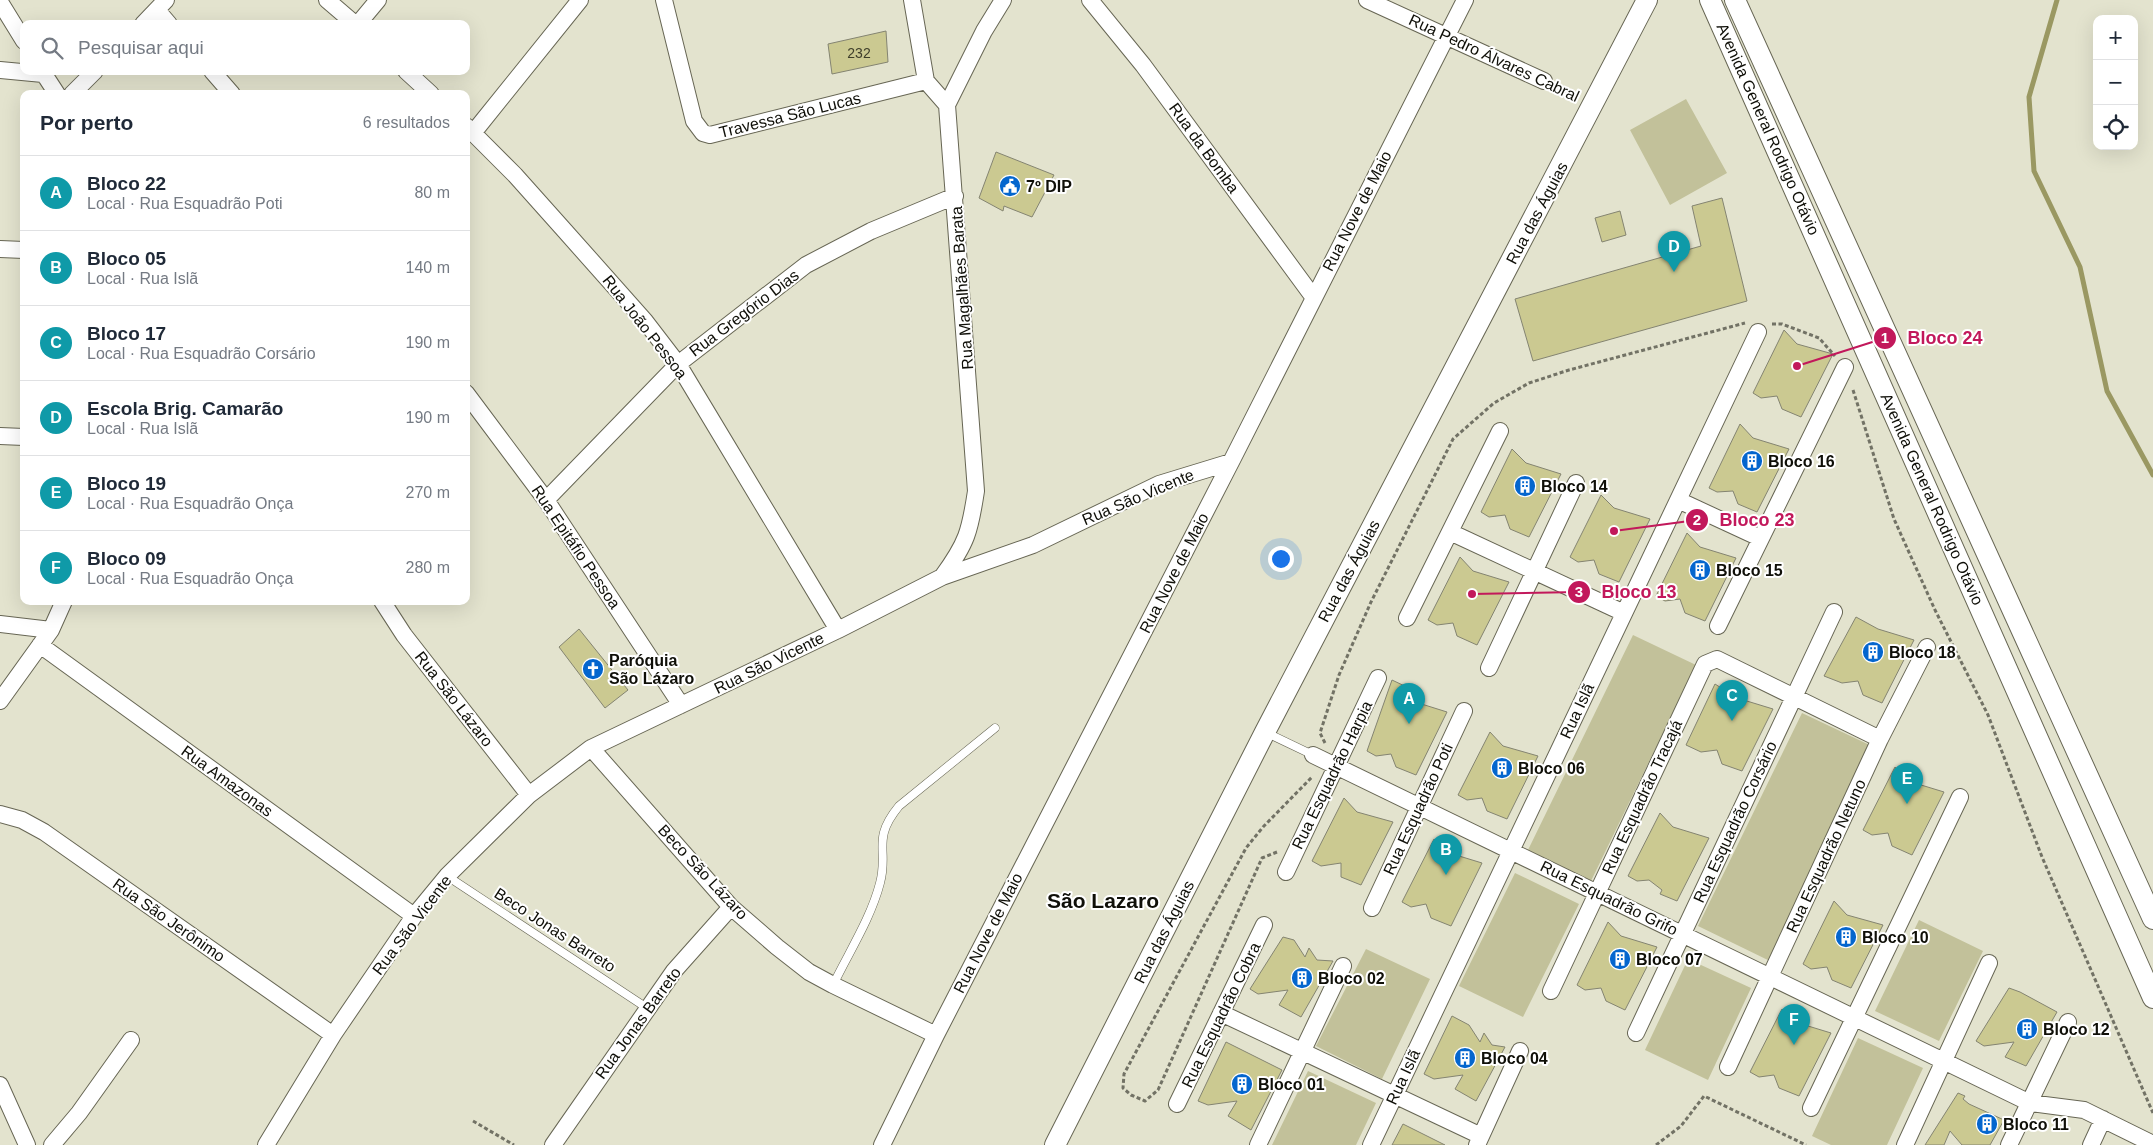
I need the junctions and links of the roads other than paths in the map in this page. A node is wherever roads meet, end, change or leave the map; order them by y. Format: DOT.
graph roads {
  1 [pos="327,0"];
  2 [pos="378,0"];
  3 [pos="580,0"];
  4 [pos="664,0"];
  5 [pos="912,0"];
  6 [pos="1003,0"];
  7 [pos="1090,0"];
  8 [pos="1367,0"];
  9 [pos="1464,0"];
  10 [pos="1647,0"];
  11 [pos="1710,0"];
  12 [pos="1735,0"];
  13 [pos="0,2"];
  14 [pos="162,5"];
  15 [pos="147,20"];
  16 [pos="168,20"];
  17 [pos="351,20"];
  18 [pos="360,20"];
  19 [pos="20,34"];
  20 [pos="1446,35"];
  21 [pos="0,70"];
  22 [pos="20,71"];
  23 [pos="43,75"];
  24 [pos="91,75"];
  25 [pos="215,75"];
  26 [pos="410,75"];
  27 [pos="926,81"];
  28 [pos="1544,81"];
  29 [pos="54,90"];
  30 [pos="76,90"];
  31 [pos="229,90"];
  32 [pos="427,90"];
  33 [pos="1782,104"];
  34 [pos="947,106"];
  35 [pos="1761,114"];
  36 [pos="470,129"];
  37 [pos="955,196"];
  38 [pos="0,249"];
  39 [pos="20,250"];
  40 [pos="1314,298"];
  41 [pos="1758,332"];
  42 [pos="678,364"];
  43 [pos="1845,367"];
  44 [pos="470,398"];
  45 [pos="1500,431"];
  46 [pos="0,436"];
  47 [pos="20,437"];
  48 [pos="1230,462"];
  49 [pos="1576,483"];
  50 [pos="546,500"];
  51 [pos="1678,500"];
  52 [pos="1450,532"];
  53 [pos="1760,538"];
  54 [pos="1534,571"];
  55 [pos="942,577"];
  56 [pos="2009,602"];
  57 [pos="62,605"];
  58 [pos="385,605"];
  59 [pos="1834,612"];
  60 [pos="1624,613"];
  61 [pos="1982,613"];
  62 [pos="1407,618"];
  63 [pos="0,624"];
  64 [pos="1718,626"];
  65 [pos="51,630"];
  66 [pos="838,630"];
  67 [pos="40,645"];
  68 [pos="1927,647"];
  69 [pos="1489,668"];
  70 [pos="1378,678"];
  71 [pos="1794,699"];
  72 [pos="0,700"];
  73 [pos="681,705"];
  74 [pos="1464,711"];
  75 [pos="995,728"];
  76 [pos="1265,732"];
  77 [pos="1880,740"];
  78 [pos="591,748"];
  79 [pos="1313,755"];
  80 [pos="1337,767"];
  81 [pos="529,795"];
  82 [pos="1960,797"];
  83 [pos="1419,806"];
  84 [pos="0,814"];
  85 [pos="1511,851"];
  86 [pos="1286,872"];
  87 [pos="447,876"];
  88 [pos="1598,893"];
  89 [pos="731,907"];
  90 [pos="1372,908"];
  91 [pos="414,916"];
  92 [pos="2153,919"];
  93 [pos="1264,925"];
  94 [pos="1683,934"];
  95 [pos="1988,963"];
  96 [pos="1343,966"];
  97 [pos="1771,976"];
  98 [pos="833,985"];
  99 [pos="1551,991"];
  100 [pos="2153,998"];
  101 [pos="647,1008"];
  102 [pos="1221,1013"];
  103 [pos="1855,1017"];
  104 [pos="2068,1022"];
  105 [pos="1636,1033"];
  106 [pos="333,1035"];
  107 [pos="936,1035"];
  108 [pos="132,1040"];
  109 [pos="1302,1051"];
  110 [pos="1520,1051"];
  111 [pos="1944,1060"];
  112 [pos="1728,1067"];
  113 [pos="0,1086"];
  114 [pos="1394,1095"];
  115 [pos="1177,1104"];
  116 [pos="2030,1104"];
  117 [pos="1811,1108"];
  118 [pos="2103,1119"];
  119 [pos="1479,1140"];
  120 [pos="2153,1144"];
  121 [pos="27,1145"];
  122 [pos="52,1145"];
  123 [pos="266,1145"];
  124 [pos="553,1145"];
  125 [pos="882,1145"];
  126 [pos="1055,1145"];
  127 [pos="1258,1145"];
  128 [pos="1371,1145"];
  129 [pos="1905,1145"];
  130 [pos="2009,1145"];
  131 [pos="2091,1145"];
  1 -- 17 [label="street"];
  2 -- 18 [label="street"];
  3 -- 36 [label="street"];
  4 -- 27 [label="street, Travessa São Lucas"];
  5 -- 27 [label="street"];
  6 -- 34 [label="street"];
  7 -- 40 [label="street, Rua da Bomba"];
  8 -- 20 [label="street, Rua Pedro Álvares Cabral"];
  9 -- 20 [label="street, Rua Nove de Maio"];
  10 -- 76 [label="street, Rua das Águias"];
  11 -- 35 [label="street, Avenida General Rodrigo Otávio"];
  12 -- 33 [label="street, Avenida General Rodrigo Otávio"];
  13 -- 19 [label="street"];
  14 -- 15 [label="street"];
  14 -- 16 [label="street"];
  20 -- 28 [label="street, Rua Pedro Álvares Cabral"];
  20 -- 40 [label="street, Rua Nove de Maio"];
  21 -- 22 [label="street"];
  23 -- 29 [label="street"];
  24 -- 30 [label="street"];
  25 -- 31 [label="street"];
  26 -- 32 [label="street"];
  27 -- 34 [label="street"];
  33 -- 35 [label="street"];
  33 -- 56 [label="street, Avenida General Rodrigo Otávio"];
  34 -- 37 [label="street, Rua Magalhães Barata"];
  35 -- 61 [label="street, Avenida General Rodrigo Otávio"];
  36 -- 42 [label="street, Rua João Pessoa"];
  37 -- 42 [label="street, Rua Gregório Dias"];
  37 -- 55 [label="street, Rua Magalhães Barata"];
  38 -- 39 [label="street"];
  40 -- 48 [label="street, Rua Nove de Maio"];
  41 -- 51 [label="street, Rua Islã"];
  42 -- 50 [label="street, Rua Gregório Dias"];
  42 -- 66 [label="street, Rua João Pessoa"];
  43 -- 53 [label="street"];
  44 -- 50 [label="street, Rua Epitáfio Pessoa"];
  45 -- 52 [label="street"];
  46 -- 47 [label="street"];
  48 -- 55 [label="street, Rua São Vicente"];
  48 -- 107 [label="street, Rua Nove de Maio"];
  49 -- 54 [label="street"];
  50 -- 73 [label="street, Rua Epitáfio Pessoa"];
  51 -- 53 [label="street"];
  51 -- 60 [label="street, Rua Islã"];
  52 -- 54 [label="street"];
  52 -- 62 [label="street"];
  53 -- 64 [label="street"];
  54 -- 60 [label="street"];
  54 -- 69 [label="street"];
  55 -- 66 [label="street, Rua São Vicente"];
  56 -- 61 [label="street"];
  56 -- 92 [label="street, Avenida General Rodrigo Otávio"];
  57 -- 65 [label="street"];
  58 -- 81 [label="street, Rua São Lázaro"];
  59 -- 71 [label="street, Rua Esquadrão Corsário"];
  60 -- 85 [label="street, Rua Islã"];
  61 -- 100 [label="street, Avenida General Rodrigo Otávio"];
  63 -- 65 [label="street"];
  65 -- 67 [label="street"];
  66 -- 73 [label="street, Rua São Vicente"];
  67 -- 72 [label="street"];
  67 -- 91 [label="street, Rua Amazonas"];
  68 -- 77 [label="street, Rua Esquadrão Netuno"];
  70 -- 80 [label="street, Rua Esquadrão Harpia"];
  71 -- 77 [label="street"];
  71 -- 88 [label="street, Rua Esquadrão Tracajá"];
  71 -- 94 [label="street, Rua Esquadrão Corsário"];
  73 -- 78 [label="street, Rua São Vicente"];
  74 -- 83 [label="street, Rua Esquadrão Poti"];
  75 -- 98 [label="lane"];
  76 -- 79 [label="lane"];
  76 -- 126 [label="street, Rua das Águias"];
  77 -- 97 [label="street, Rua Esquadrão Netuno"];
  78 -- 81 [label="street, Rua São Vicente"];
  78 -- 89 [label="street, Beco São Lázaro"];
  79 -- 80 [label="street, Rua Esquadrão Grifo"];
  80 -- 83 [label="street, Rua Esquadrão Grifo"];
  80 -- 86 [label="street, Rua Esquadrão Harpia"];
  81 -- 87 [label="street, Rua São Vicente"];
  82 -- 103 [label="street"];
  83 -- 85 [label="street, Rua Esquadrão Grifo"];
  83 -- 90 [label="street, Rua Esquadrão Poti"];
  84 -- 106 [label="street, Rua São Jerônimo"];
  85 -- 88 [label="street, Rua Esquadrão Grifo"];
  85 -- 114 [label="street, Rua Islã"];
  87 -- 91 [label="street, Rua São Vicente"];
  87 -- 101 [label="lane, Beco Jonas Barreto"];
  88 -- 94 [label="street, Rua Esquadrão Grifo"];
  88 -- 99 [label="street, Rua Esquadrão Tracajá"];
  89 -- 98 [label="street, Beco São Lázaro"];
  89 -- 101 [label="street, Rua Jonas Barreto"];
  91 -- 106 [label="street, Rua São Vicente"];
  93 -- 102 [label="street, Rua Esquadrão Cobra"];
  94 -- 97 [label="street, Rua Esquadrão Grifo"];
  94 -- 105 [label="street, Rua Esquadrão Corsário"];
  95 -- 111 [label="street"];
  96 -- 109 [label="street"];
  97 -- 103 [label="street, Rua Esquadrão Grifo"];
  97 -- 112 [label="street, Rua Esquadrão Netuno"];
  98 -- 107 [label="street, Beco São Lázaro"];
  101 -- 124 [label="street, Rua Jonas Barreto"];
  102 -- 109 [label="street"];
  102 -- 115 [label="street, Rua Esquadrão Cobra"];
  103 -- 111 [label="street, Rua Esquadrão Grifo"];
  103 -- 117 [label="street"];
  104 -- 116 [label="street"];
  106 -- 123 [label="street, Rua São Vicente"];
  107 -- 125 [label="street, Rua Nove de Maio"];
  108 -- 122 [label="street"];
  109 -- 114 [label="street"];
  109 -- 127 [label="street"];
  110 -- 119 [label="street"];
  111 -- 116 [label="street, Rua Esquadrão Grifo"];
  111 -- 129 [label="street"];
  113 -- 121 [label="street"];
  114 -- 119 [label="street"];
  114 -- 128 [label="street, Rua Islã"];
  116 -- 118 [label="street, Rua Esquadrão Grifo"];
  116 -- 130 [label="street"];
  118 -- 120 [label="street, Rua Esquadrão Grifo"];
  118 -- 131 [label="street"];
}
